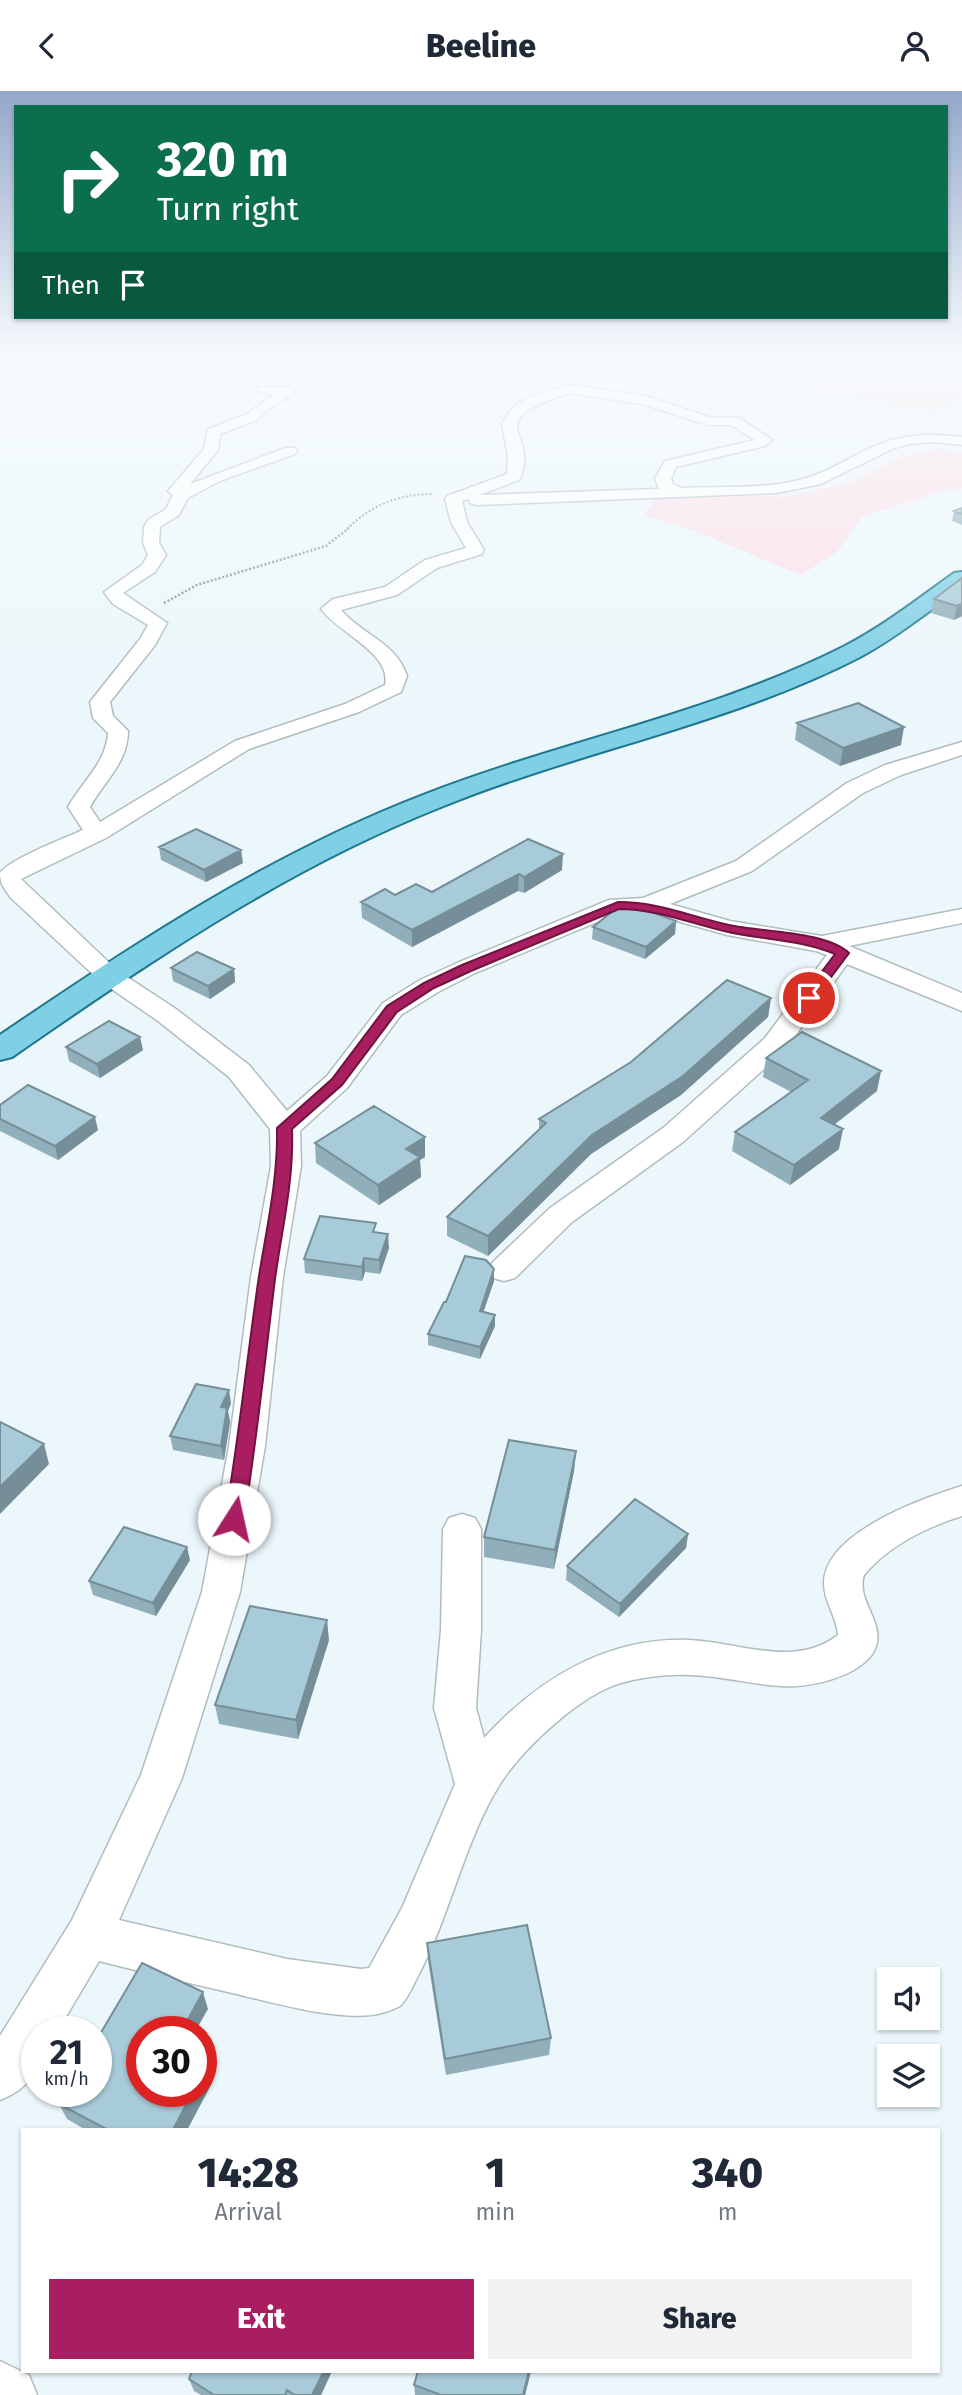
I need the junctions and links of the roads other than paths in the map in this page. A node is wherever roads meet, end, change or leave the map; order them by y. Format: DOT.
graph roads {
  1 [pos="198,466"];
  2 [pos="252,466"];
  3 [pos="515,466"];
  4 [pos="669,466"];
  5 [pos="846,466"];
  6 [pos="680,493"];
  7 [pos="453,499"];
  8 [pos="176,504"];
  9 [pos="962,578"];
  10 [pos="962,748"];
  11 [pos="98,832"];
  12 [pos="646,905"];
  13 [pos="962,916"];
  14 [pos="832,949"];
  15 [pos="109,976"];
  16 [pos="962,1003"];
  17 [pos="0,1050"];
  18 [pos="285,1128"];
  19 [pos="504,1270"];
  20 [pos="962,1501"];
  21 [pos="462,1529"];
  22 [pos="477,1785"];
  23 [pos="88,1936"];
  24 [pos="0,2076"];
  25 [pos="0,2389"];
  26 [pos="9,2395"];
  1 -- 8 [label="street"];
  2 -- 8 [label="street"];
  3 -- 7 [label="street"];
  4 -- 6 [label="street"];
  5 -- 6 [label="street"];
  6 -- 7 [label="street"];
  7 -- 11 [label="street"];
  8 -- 11 [label="street"];
  9 -- 15 [label="main road"];
  10 -- 12 [label="street"];
  11 -- 15 [label="street"];
  12 -- 14 [label="street"];
  12 -- 18 [label="street"];
  13 -- 14 [label="street"];
  14 -- 16 [label="street"];
  14 -- 19 [label="street"];
  15 -- 17 [label="main road"];
  15 -- 18 [label="street"];
  18 -- 23 [label="street"];
  20 -- 22 [label="street"];
  21 -- 22 [label="street"];
  22 -- 23 [label="street"];
  23 -- 24 [label="street"];
  25 -- 26 [label="street"];
}
